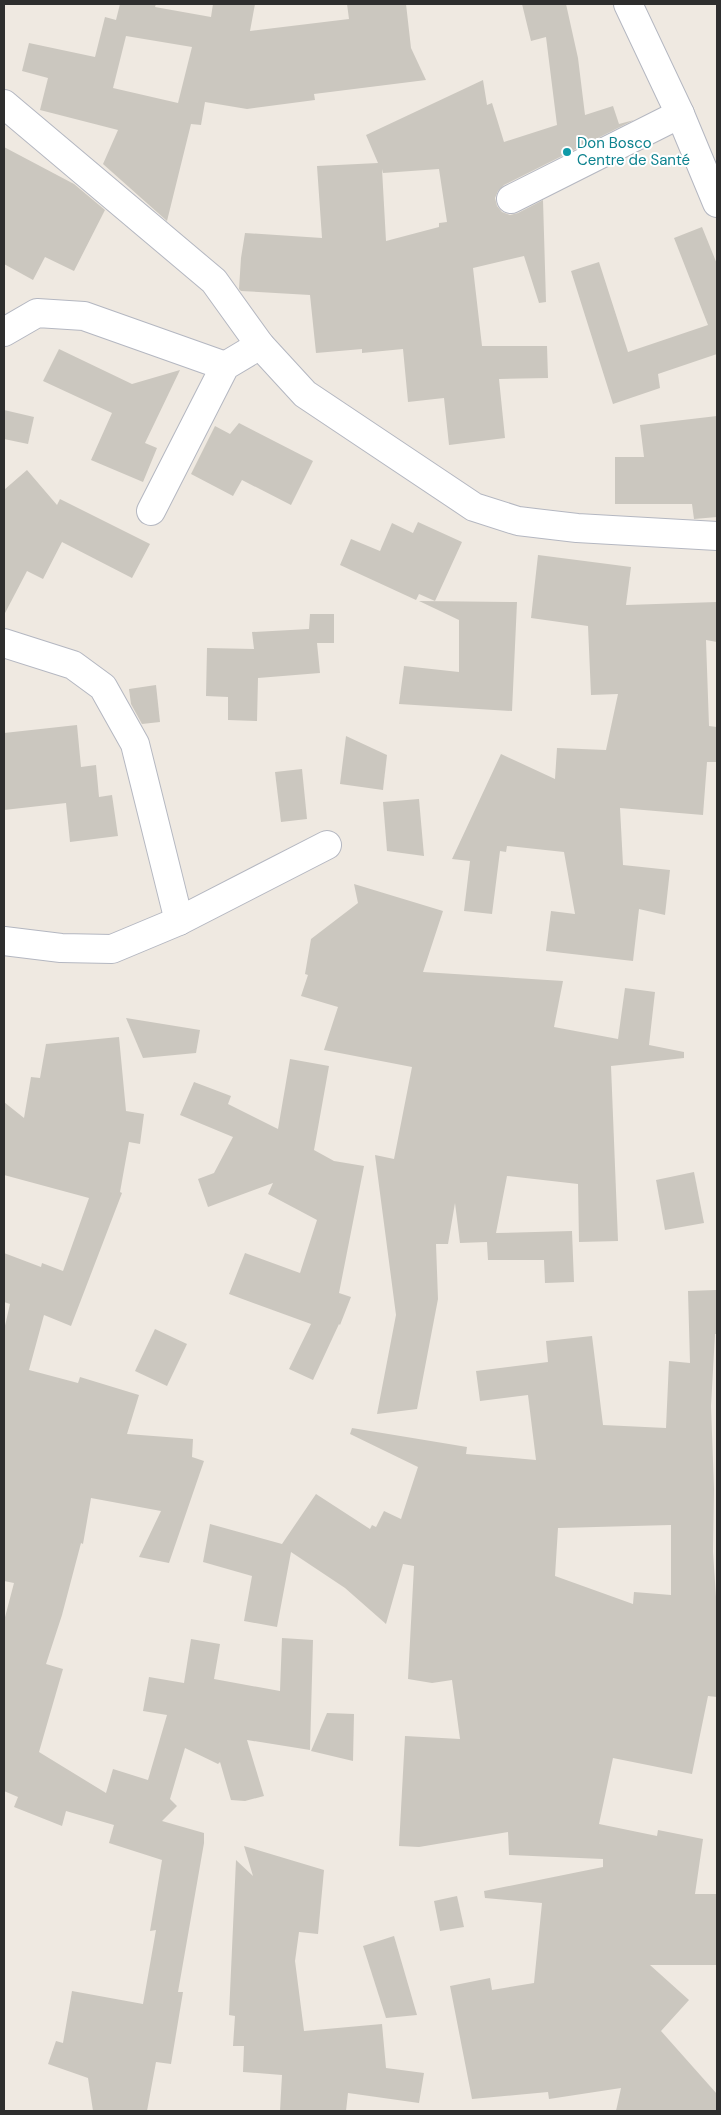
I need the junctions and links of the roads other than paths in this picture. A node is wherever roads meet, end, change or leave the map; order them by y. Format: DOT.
graph roads {
  1 [pos="628,4"];
  2 [pos="4,104"];
  3 [pos="680,114"];
  4 [pos="510,199"];
  5 [pos="717,203"];
  6 [pos="4,332"];
  7 [pos="260,345"];
  8 [pos="225,366"];
  9 [pos="151,511"];
  10 [pos="717,536"];
  11 [pos="4,643"];
  12 [pos="327,845"];
  13 [pos="179,921"];
  14 [pos="4,941"];
  1 -- 3 [label="street"];
  2 -- 7 [label="street"];
  3 -- 4 [label="street"];
  3 -- 5 [label="street"];
  6 -- 8 [label="street"];
  7 -- 8 [label="street"];
  7 -- 10 [label="street"];
  8 -- 9 [label="street"];
  11 -- 13 [label="street"];
  12 -- 13 [label="street"];
  13 -- 14 [label="street"];
}
